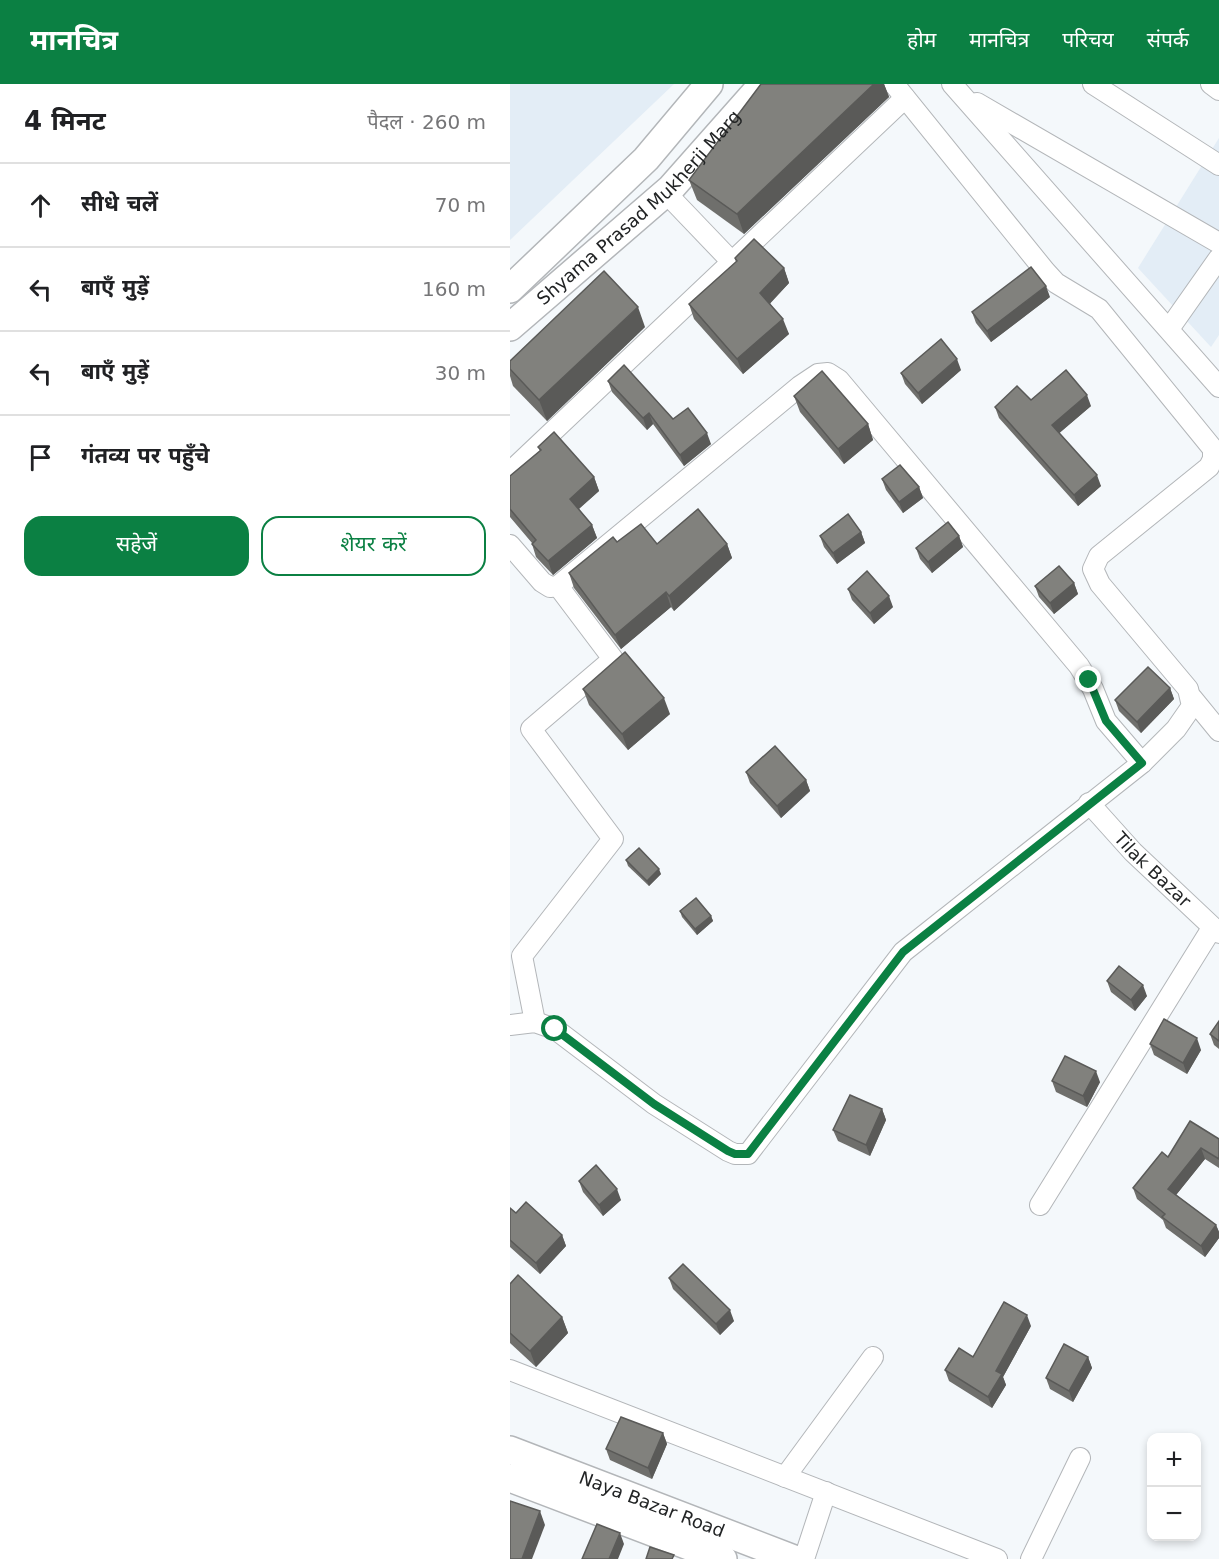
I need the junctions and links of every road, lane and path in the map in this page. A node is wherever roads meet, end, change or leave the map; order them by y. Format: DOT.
graph roads {
  1 [pos="709,84"];
  2 [pos="763,84"];
  3 [pos="1093,84"];
  4 [pos="1211,84"];
  5 [pos="958,90"];
  6 [pos="1219,90"];
  7 [pos="900,91"];
  8 [pos="1219,165"];
  9 [pos="666,193"];
  10 [pos="1219,243"];
  11 [pos="732,262"];
  12 [pos="1217,267"];
  13 [pos="510,289"];
  14 [pos="510,327"];
  15 [pos="1169,328"];
  16 [pos="1219,387"];
  17 [pos="510,472"];
  18 [pos="510,545"];
  19 [pos="558,585"];
  20 [pos="1192,698"];
  21 [pos="1219,731"];
  22 [pos="1142,763"];
  23 [pos="1089,803"];
  24 [pos="1216,930"];
  25 [pos="535,1022"];
  26 [pos="510,1025"];
  27 [pos="1040,1204"];
  28 [pos="873,1357"];
  29 [pos="510,1370"];
  30 [pos="510,1450"];
  31 [pos="1080,1458"];
  32 [pos="785,1477"];
  33 [pos="510,1478"];
  34 [pos="826,1492"];
  35 [pos="723,1559"];
  36 [pos="794,1559"];
  37 [pos="804,1559"];
  38 [pos="997,1559"];
  39 [pos="1031,1559"];
  1 -- 13 [label="main road, Shyama Prasad Mukherji Marg"];
  2 -- 9 [label="main road, Shyama Prasad Mukherji Marg"];
  3 -- 8 [label="street"];
  4 -- 6 [label="street"];
  5 -- 10 [label="street"];
  5 -- 15 [label="street"];
  7 -- 11 [label="street"];
  7 -- 20 [label="street"];
  9 -- 11 [label="street"];
  9 -- 14 [label="main road, Shyama Prasad Mukherji Marg"];
  11 -- 17 [label="street"];
  12 -- 15 [label="street"];
  15 -- 16 [label="street"];
  18 -- 19 [label="street"];
  19 -- 22 [label="street"];
  19 -- 25 [label="street"];
  20 -- 21 [label="street"];
  20 -- 22 [label="street"];
  22 -- 23 [label="street"];
  23 -- 24 [label="street, Tilak Bazar"];
  23 -- 25 [label="street"];
  24 -- 27 [label="street"];
  25 -- 26 [label="street"];
  28 -- 32 [label="street"];
  29 -- 32 [label="street"];
  30 -- 36 [label="main road, Naya Bazar Road"];
  31 -- 39 [label="street"];
  32 -- 34 [label="street"];
  33 -- 35 [label="main road"];
  34 -- 37 [label="street"];
  34 -- 38 [label="street"];
}
